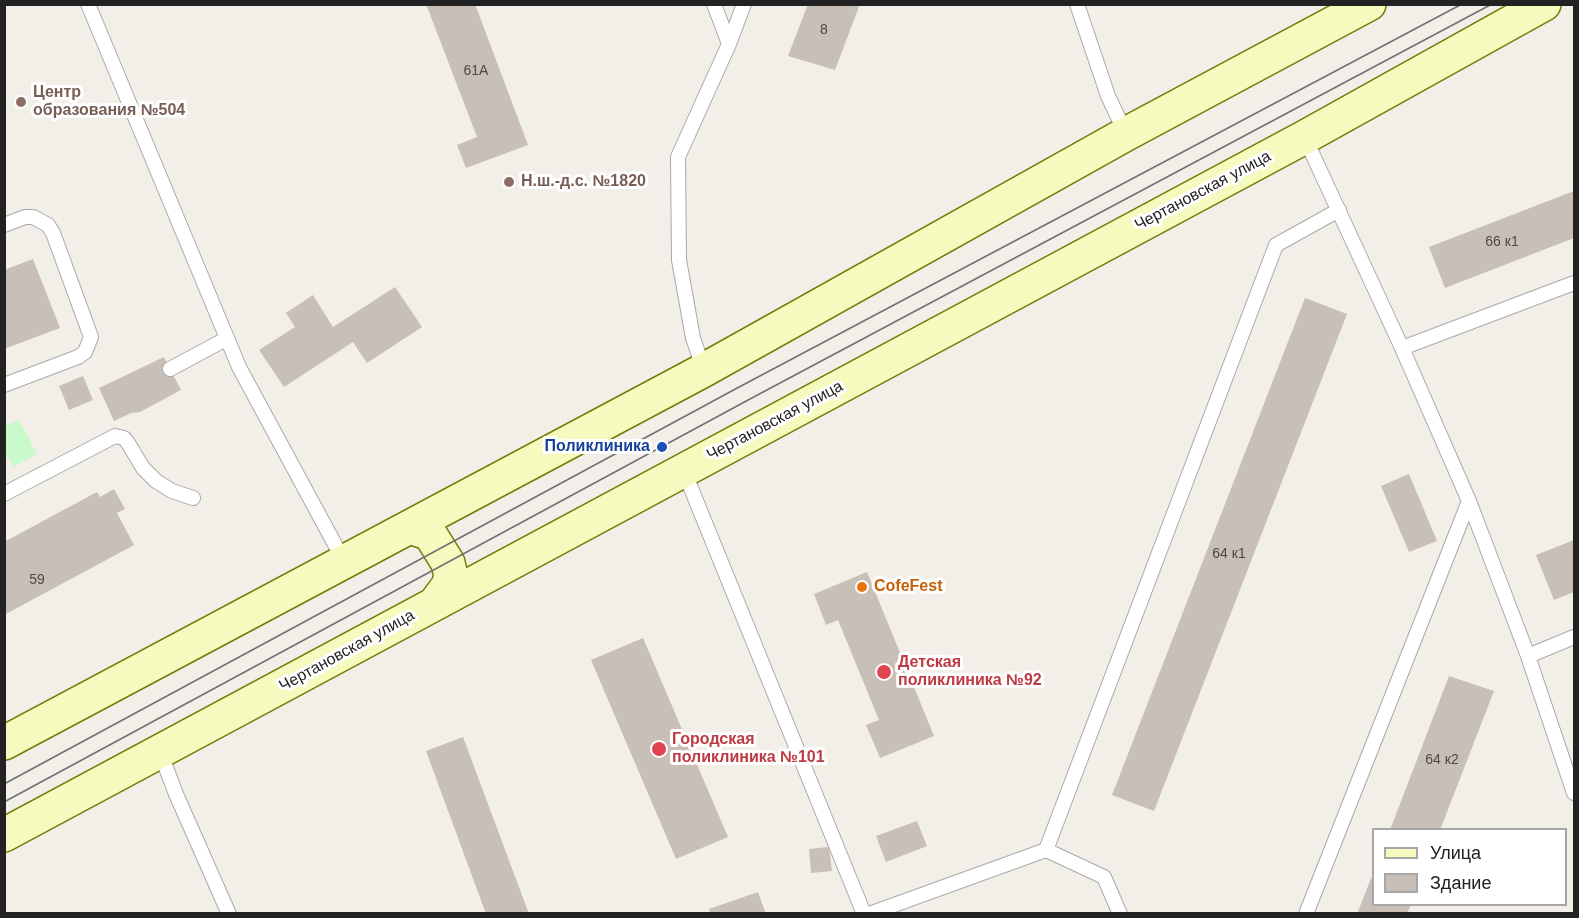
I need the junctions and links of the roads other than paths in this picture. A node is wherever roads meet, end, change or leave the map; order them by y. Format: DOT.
graph roads {
  1 [pos="88,4"];
  2 [pos="714,4"];
  3 [pos="744,4"];
  4 [pos="1077,4"];
  5 [pos="1370,4"];
  6 [pos="1544,4"];
  7 [pos="729,44"];
  8 [pos="1126,134"];
  9 [pos="1305,137"];
  10 [pos="1339,210"];
  11 [pos="4,225"];
  12 [pos="1575,283"];
  13 [pos="226,339"];
  14 [pos="1402,348"];
  15 [pos="170,369"];
  16 [pos="704,370"];
  17 [pos="4,385"];
  18 [pos="684,470"];
  19 [pos="4,494"];
  20 [pos="193,498"];
  21 [pos="1469,501"];
  22 [pos="410,527"];
  23 [pos="345,563"];
  24 [pos="436,602"];
  25 [pos="1575,637"];
  26 [pos="1528,656"];
  27 [pos="4,743"];
  28 [pos="160,752"];
  29 [pos="1575,792"];
  30 [pos="4,835"];
  31 [pos="1046,850"];
  32 [pos="229,914"];
  33 [pos="864,914"];
  34 [pos="869,914"];
  35 [pos="1120,914"];
  36 [pos="1306,914"];
  1 -- 13 [label="lane"];
  2 -- 7 [label="lane"];
  3 -- 7 [label="lane"];
  4 -- 8 [label="lane"];
  5 -- 8 [label="main road"];
  6 -- 9 [label="main road, Чертановская улица"];
  7 -- 16 [label="lane"];
  8 -- 16 [label="main road"];
  9 -- 10 [label="lane"];
  9 -- 18 [label="main road, Чертановская улица"];
  10 -- 14 [label="lane"];
  10 -- 31 [label="lane"];
  11 -- 17 [label="lane"];
  12 -- 14 [label="lane"];
  13 -- 15 [label="lane"];
  13 -- 23 [label="lane"];
  14 -- 21 [label="lane"];
  16 -- 22 [label="main road"];
  18 -- 24 [label="main road, Чертановская улица"];
  18 -- 33 [label="lane"];
  19 -- 20 [label="lane"];
  21 -- 26 [label="lane"];
  21 -- 36 [label="lane"];
  22 -- 23 [label="main road"];
  22 -- 24 [label="main road"];
  23 -- 27 [label="main road"];
  24 -- 28 [label="main road, Чертановская улица"];
  25 -- 26 [label="lane"];
  26 -- 29 [label="lane"];
  28 -- 30 [label="main road, Чертановская улица"];
  28 -- 32 [label="lane"];
  31 -- 34 [label="lane"];
  31 -- 35 [label="lane"];
}
